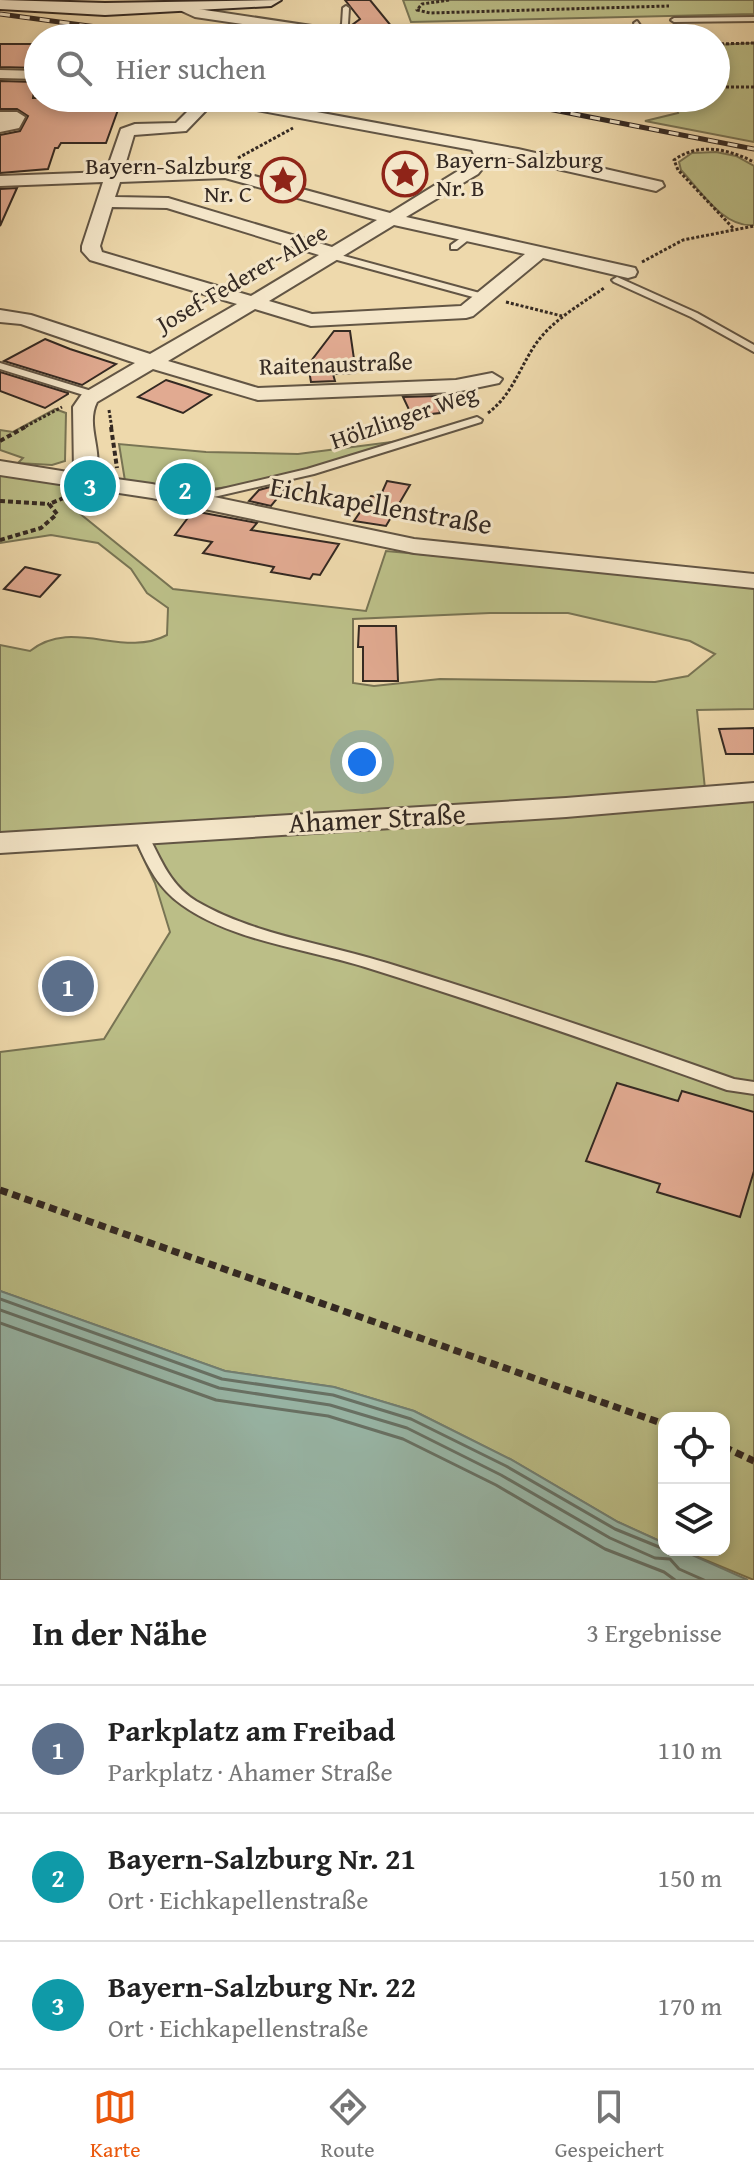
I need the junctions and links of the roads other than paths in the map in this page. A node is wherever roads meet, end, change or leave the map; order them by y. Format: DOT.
graph roads {
  1 [pos="271,0"];
  2 [pos="0,3"];
  3 [pos="64,4"];
  4 [pos="180,7"];
  5 [pos="346,8"];
  6 [pos="754,19"];
  7 [pos="674,20"];
  8 [pos="273,24"];
  9 [pos="345,24"];
  10 [pos="0,74"];
  11 [pos="24,75"];
  12 [pos="198,112"];
  13 [pos="290,112"];
  14 [pos="0,117"];
  15 [pos="0,127"];
  16 [pos="480,149"];
  17 [pos="112,176"];
  18 [pos="0,181"];
  19 [pos="656,186"];
  20 [pos="104,202"];
  21 [pos="391,218"];
  22 [pos="538,253"];
  23 [pos="334,255"];
  24 [pos="622,276"];
  25 [pos="484,297"];
  26 [pos="251,304"];
  27 [pos="0,316"];
  28 [pos="754,349"];
  29 [pos="154,360"];
  30 [pos="0,366"];
  31 [pos="492,379"];
  32 [pos="95,401"];
  33 [pos="477,420"];
  34 [pos="0,468"];
  35 [pos="82,480"];
  36 [pos="192,499"];
  37 [pos="754,581"];
  38 [pos="754,792"];
  39 [pos="139,831"];
  40 [pos="0,843"];
  41 [pos="754,1088"];
  1 -- 4 [label="street"];
  2 -- 3 [label="street"];
  3 -- 4 [label="street"];
  4 -- 8 [label="street"];
  5 -- 9 [label="lane"];
  6 -- 7 [label="lane"];
  10 -- 11 [label="street"];
  12 -- 17 [label="street"];
  13 -- 16 [label="street"];
  14 -- 15 [label="street"];
  16 -- 19 [label="street"];
  16 -- 21 [label="street, Josef-Federer-Allee"];
  17 -- 18 [label="street"];
  17 -- 20 [label="street"];
  17 -- 21 [label="street"];
  20 -- 23 [label="street"];
  20 -- 26 [label="street"];
  21 -- 22 [label="street"];
  21 -- 23 [label="street, Josef-Federer-Allee"];
  22 -- 24 [label="street"];
  22 -- 25 [label="street"];
  23 -- 25 [label="lane"];
  23 -- 26 [label="street, Josef-Federer-Allee"];
  24 -- 28 [label="lane"];
  25 -- 26 [label="street"];
  26 -- 29 [label="street, Josef-Federer-Allee"];
  27 -- 29 [label="street, Raitenaustraße"];
  29 -- 31 [label="street, Raitenaustraße"];
  29 -- 32 [label="street, Josef-Federer-Allee"];
  30 -- 32 [label="lane"];
  32 -- 35 [label="street"];
  33 -- 36 [label="lane, Hölzlinger Weg"];
  34 -- 35 [label="street, Eichkapellenstraße"];
  35 -- 36 [label="street, Eichkapellenstraße"];
  36 -- 37 [label="street, Eichkapellenstraße"];
  38 -- 39 [label="street, Ahamer Straße"];
  39 -- 40 [label="street, Ahamer Straße"];
  39 -- 41 [label="lane"];
}
